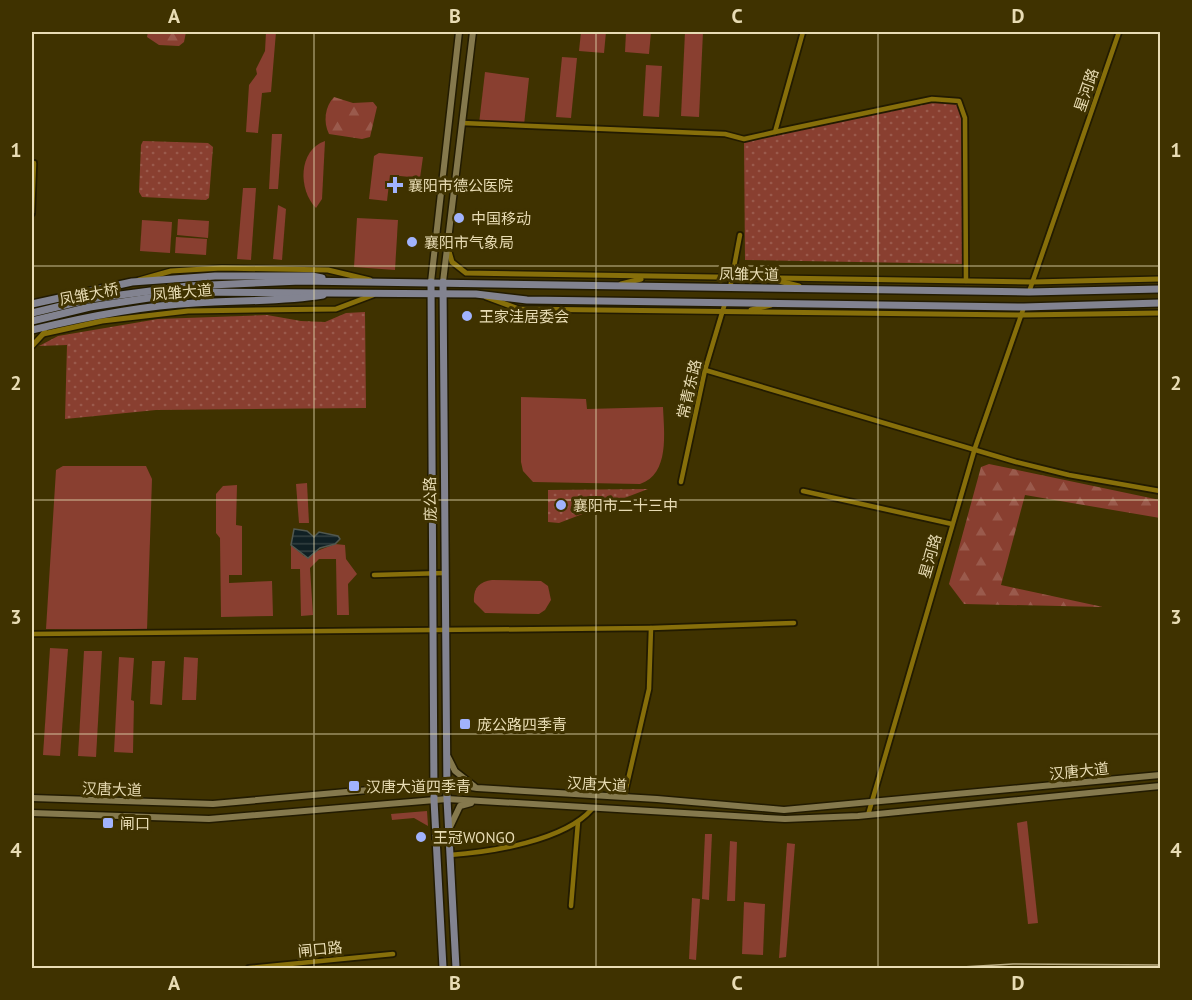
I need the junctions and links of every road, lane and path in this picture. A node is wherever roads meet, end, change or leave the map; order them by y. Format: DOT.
graph roads {
  1 [pos="459,32"];
  2 [pos="473,32"];
  3 [pos="803,32"];
  4 [pos="1119,32"];
  5 [pos="462,123"];
  6 [pos="775,132"];
  7 [pos="32,163"];
  8 [pos="32,213"];
  9 [pos="740,235"];
  10 [pos="447,247"];
  11 [pos="649,277"];
  12 [pos="732,279"];
  13 [pos="768,279"];
  14 [pos="1161,279"];
  15 [pos="966,281"];
  16 [pos="132,282"];
  17 [pos="337,282"];
  18 [pos="377,282"];
  19 [pos="431,282"];
  20 [pos="443,282"];
  21 [pos="1032,282"];
  22 [pos="614,286"];
  23 [pos="259,287"];
  24 [pos="730,288"];
  25 [pos="809,289"];
  26 [pos="1161,289"];
  27 [pos="337,292"];
  28 [pos="1029,292"];
  29 [pos="376,293"];
  30 [pos="442,294"];
  31 [pos="476,294"];
  32 [pos="430,295"];
  33 [pos="642,302"];
  34 [pos="725,303"];
  35 [pos="778,303"];
  36 [pos="1161,303"];
  37 [pos="32,304"];
  38 [pos="1024,307"];
  39 [pos="606,309"];
  40 [pos="722,312"];
  41 [pos="744,312"];
  42 [pos="1161,313"];
  43 [pos="32,314"];
  44 [pos="1021,315"];
  45 [pos="32,321"];
  46 [pos="55,324"];
  47 [pos="32,330"];
  48 [pos="43,334"];
  49 [pos="32,346"];
  50 [pos="705,370"];
  51 [pos="975,448"];
  52 [pos="681,482"];
  53 [pos="803,491"];
  54 [pos="1161,491"];
  55 [pos="952,524"];
  56 [pos="432,573"];
  57 [pos="445,573"];
  58 [pos="374,575"];
  59 [pos="794,623"];
  60 [pos="651,628"];
  61 [pos="432,630"];
  62 [pos="445,630"];
  63 [pos="32,634"];
  64 [pos="447,755"];
  65 [pos="435,768"];
  66 [pos="1161,775"];
  67 [pos="447,783"];
  68 [pos="435,784"];
  69 [pos="422,785"];
  70 [pos="1161,786"];
  71 [pos="477,788"];
  72 [pos="624,797"];
  73 [pos="32,798"];
  74 [pos="447,799"];
  75 [pos="434,800"];
  76 [pos="421,801"];
  77 [pos="478,801"];
  78 [pos="870,804"];
  79 [pos="592,809"];
  80 [pos="32,813"];
  81 [pos="868,815"];
  82 [pos="435,820"];
  83 [pos="578,822"];
  84 [pos="449,830"];
  85 [pos="450,855"];
  86 [pos="572,906"];
  87 [pos="393,954"];
  88 [pos="249,969"];
  89 [pos="443,969"];
  90 [pos="456,969"];
  1 -- 19 [label="main road, 庞公路"];
  2 -- 5 [label="main road, 庞公路"];
  3 -- 6 [label="street"];
  4 -- 21 [label="street, 星河路"];
  5 -- 6 [label="street"];
  5 -- 10 [label="main road, 庞公路"];
  6 -- 15 [label="street"];
  7 -- 8 [label="street"];
  9 -- 12 [label="street"];
  10 -- 11 [label="street"];
  10 -- 20 [label="main road, 庞公路"];
  11 -- 12 [label="street"];
  11 -- 22 [label="street"];
  12 -- 13 [label="street"];
  12 -- 24 [label="street"];
  13 -- 15 [label="street"];
  13 -- 25 [label="street"];
  14 -- 21 [label="street"];
  15 -- 21 [label="street"];
  16 -- 17 [label="main road, 凤雏大道"];
  16 -- 18 [label="street"];
  16 -- 37 [label="main road, 凤雏大道"];
  17 -- 18 [label="main road, 凤雏大道"];
  17 -- 23 [label="main road, 凤雏大道"];
  18 -- 19 [label="main road, 凤雏大道"];
  19 -- 20 [label="main road, 凤雏大道"];
  19 -- 32 [label="main road, 庞公路"];
  20 -- 22 [label="main road, 凤雏大道"];
  20 -- 30 [label="main road, 庞公路"];
  21 -- 28 [label="street, 星河路"];
  22 -- 24 [label="main road, 凤雏大道"];
  23 -- 27 [label="main road, 凤雏大道"];
  23 -- 43 [label="main road, 凤雏大桥"];
  23 -- 45 [label="main road, 凤雏大桥"];
  24 -- 25 [label="main road, 凤雏大道"];
  25 -- 28 [label="main road, 凤雏大道"];
  26 -- 28 [label="main road, 凤雏大道"];
  27 -- 29 [label="main road, 凤雏大道"];
  27 -- 46 [label="main road, 凤雏大道"];
  29 -- 32 [label="main road, 凤雏大道"];
  29 -- 48 [label="street"];
  30 -- 31 [label="main road, 凤雏大道"];
  30 -- 32 [label="main road, 凤雏大道"];
  30 -- 57 [label="main road, 庞公路"];
  31 -- 33 [label="main road, 凤雏大道"];
  31 -- 39 [label="street"];
  32 -- 56 [label="main road, 庞公路"];
  33 -- 34 [label="main road, 凤雏大道"];
  33 -- 39 [label="street"];
  34 -- 35 [label="main road, 凤雏大道"];
  34 -- 40 [label="street, 常青东路"];
  35 -- 38 [label="main road, 凤雏大道"];
  35 -- 41 [label="street"];
  36 -- 38 [label="main road, 凤雏大道"];
  38 -- 44 [label="street, 星河路"];
  39 -- 40 [label="street"];
  40 -- 41 [label="street"];
  40 -- 50 [label="street, 常青东路"];
  41 -- 44 [label="street"];
  42 -- 44 [label="street"];
  44 -- 51 [label="street, 星河路"];
  46 -- 47 [label="main road, 凤雏大道"];
  46 -- 48 [label="street"];
  48 -- 49 [label="street"];
  50 -- 51 [label="street"];
  50 -- 52 [label="street, 常青东路"];
  51 -- 54 [label="street"];
  51 -- 55 [label="street, 星河路"];
  53 -- 55 [label="street"];
  55 -- 78 [label="street, 星河路"];
  56 -- 57 [label="street"];
  56 -- 58 [label="street"];
  56 -- 61 [label="main road, 庞公路"];
  57 -- 62 [label="main road, 庞公路"];
  59 -- 60 [label="street"];
  60 -- 62 [label="street"];
  60 -- 72 [label="street"];
  61 -- 62 [label="street"];
  61 -- 63 [label="street"];
  61 -- 65 [label="main road, 庞公路"];
  62 -- 64 [label="main road, 庞公路"];
  64 -- 67 [label="main road, 庞公路"];
  64 -- 71 [label="main road"];
  65 -- 68 [label="main road, 庞公路"];
  65 -- 69 [label="main road"];
  66 -- 78 [label="main road, 汉唐大道"];
  67 -- 68 [label="main road, 汉唐大道"];
  67 -- 71 [label="main road, 汉唐大道"];
  67 -- 74 [label="main road, 庞公路"];
  68 -- 69 [label="main road, 汉唐大道"];
  68 -- 75 [label="main road, 庞公路"];
  69 -- 73 [label="main road, 汉唐大道"];
  70 -- 81 [label="main road, 汉唐大道"];
  71 -- 72 [label="main road, 汉唐大道"];
  72 -- 78 [label="main road, 汉唐大道"];
  74 -- 75 [label="main road, 汉唐大道"];
  74 -- 77 [label="main road, 汉唐大道"];
  74 -- 84 [label="main road, 庞公路"];
  75 -- 76 [label="main road, 汉唐大道"];
  75 -- 82 [label="main road, 庞公路"];
  76 -- 80 [label="main road, 汉唐大道"];
  76 -- 82 [label="main road"];
  77 -- 79 [label="main road, 汉唐大道"];
  77 -- 84 [label="main road"];
  78 -- 81 [label="street, 星河路"];
  79 -- 81 [label="main road, 汉唐大道"];
  79 -- 83 [label="street"];
  82 -- 89 [label="main road, 庞公路"];
  83 -- 85 [label="street"];
  83 -- 86 [label="street"];
  84 -- 85 [label="main road, 庞公路"];
  85 -- 90 [label="main road, 庞公路"];
  87 -- 88 [label="street, 闸口路"];
}
